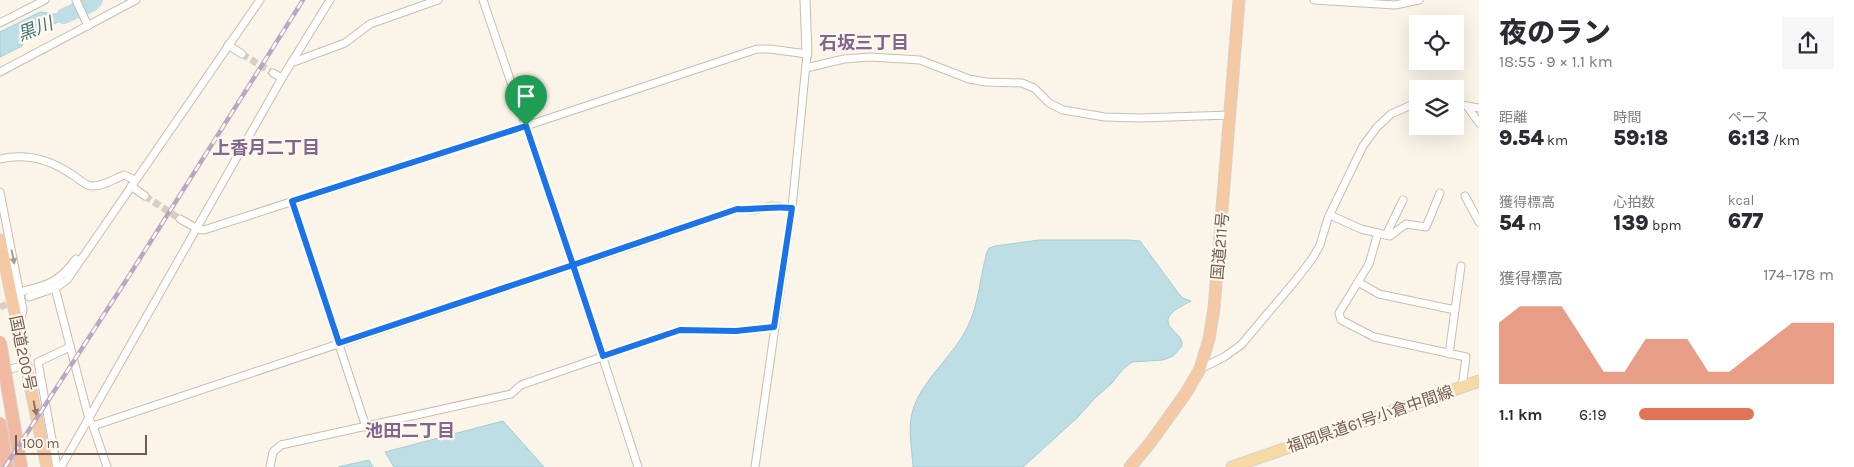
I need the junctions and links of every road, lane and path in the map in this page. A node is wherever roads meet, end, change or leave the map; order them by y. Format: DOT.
graph roads {
  1 [pos="46,0"];
  2 [pos="76,0"];
  3 [pos="136,0"];
  4 [pos="260,0"];
  5 [pos="330,0"];
  6 [pos="438,0"];
  7 [pos="483,0"];
  8 [pos="805,0"];
  9 [pos="1239,0"];
  10 [pos="1314,0"];
  11 [pos="1419,0"];
  12 [pos="0,23"];
  13 [pos="87,23"];
  14 [pos="228,45"];
  15 [pos="242,54"];
  16 [pos="807,54"];
  17 [pos="291,63"];
  18 [pos="806,68"];
  19 [pos="0,72"];
  20 [pos="273,73"];
  21 [pos="282,78"];
  22 [pos="1409,106"];
  23 [pos="1464,106"];
  24 [pos="1467,106"];
  25 [pos="1479,108"];
  26 [pos="1230,115"];
  27 [pos="1479,123"];
  28 [pos="526,126"];
  29 [pos="0,159"];
  30 [pos="133,183"];
  31 [pos="0,192"];
  32 [pos="1440,193"];
  33 [pos="145,196"];
  34 [pos="1465,196"];
  35 [pos="1404,200"];
  36 [pos="292,201"];
  37 [pos="792,208"];
  38 [pos="1330,215"];
  39 [pos="180,219"];
  40 [pos="1479,222"];
  41 [pos="198,229"];
  42 [pos="1382,234"];
  43 [pos="0,240"];
  44 [pos="89,248"];
  45 [pos="573,265"];
  46 [pos="1460,266"];
  47 [pos="1358,282"];
  48 [pos="55,288"];
  49 [pos="20,292"];
  50 [pos="29,297"];
  51 [pos="1455,310"];
  52 [pos="774,327"];
  53 [pos="18,328"];
  54 [pos="0,342"];
  55 [pos="339,343"];
  56 [pos="70,347"];
  57 [pos="1449,354"];
  58 [pos="603,356"];
  59 [pos="26,365"];
  60 [pos="1200,369"];
  61 [pos="0,371"];
  62 [pos="1479,381"];
  63 [pos="1462,387"];
  64 [pos="91,422"];
  65 [pos="0,424"];
  66 [pos="366,427"];
  67 [pos="7,467"];
  68 [pos="21,467"];
  69 [pos="47,467"];
  70 [pos="57,467"];
  71 [pos="61,467"];
  72 [pos="107,467"];
  73 [pos="270,467"];
  74 [pos="638,467"];
  75 [pos="755,467"];
  76 [pos="1130,467"];
  77 [pos="1232,467"];
  1 -- 12 [label="street"];
  2 -- 13 [label="street"];
  3 -- 13 [label="street"];
  4 -- 14 [label="street"];
  5 -- 17 [label="street"];
  6 -- 17 [label="street"];
  7 -- 28 [label="street"];
  8 -- 16 [label="street"];
  9 -- 26 [label="highway, 国道211号"];
  10 -- 11 [label="street"];
  13 -- 19 [label="street"];
  14 -- 15 [label="street"];
  14 -- 30 [label="street"];
  16 -- 18 [label="street"];
  16 -- 28 [label="street"];
  17 -- 21 [label="street"];
  18 -- 26 [label="street"];
  18 -- 37 [label="street"];
  20 -- 21 [label="street"];
  21 -- 41 [label="street"];
  22 -- 38 [label="street"];
  23 -- 24 [label="street"];
  24 -- 25 [label="street"];
  24 -- 27 [label="street"];
  26 -- 60 [label="highway, 国道211号"];
  28 -- 36 [label="street"];
  28 -- 45 [label="street"];
  29 -- 30 [label="street"];
  30 -- 33 [label="street"];
  30 -- 44 [label="street"];
  31 -- 49 [label="street, one-way"];
  32 -- 42 [label="street"];
  34 -- 40 [label="street"];
  35 -- 42 [label="street"];
  36 -- 41 [label="street"];
  36 -- 55 [label="street"];
  37 -- 45 [label="street"];
  37 -- 52 [label="street"];
  38 -- 42 [label="street"];
  38 -- 60 [label="street"];
  39 -- 41 [label="street"];
  41 -- 64 [label="street"];
  42 -- 47 [label="street"];
  43 -- 53 [label="highway, 国道200号"];
  44 -- 48 [label="street"];
  44 -- 49 [label="street"];
  45 -- 55 [label="street"];
  45 -- 58 [label="street"];
  46 -- 51 [label="street"];
  47 -- 51 [label="street"];
  47 -- 57 [label="street"];
  48 -- 50 [label="street"];
  48 -- 56 [label="street"];
  49 -- 53 [label="street"];
  51 -- 57 [label="street"];
  52 -- 58 [label="street"];
  52 -- 75 [label="street"];
  53 -- 59 [label="highway, 国道200号"];
  54 -- 68 [label="highway, bridge"];
  55 -- 64 [label="street"];
  55 -- 66 [label="street"];
  56 -- 64 [label="street"];
  56 -- 70 [label="street"];
  57 -- 63 [label="street"];
  58 -- 66 [label="street"];
  58 -- 74 [label="street"];
  59 -- 61 [label="street"];
  59 -- 69 [label="highway, 国道200号, one-way"];
  60 -- 76 [label="highway, 国道211号"];
  62 -- 63 [label="main road, 福岡県道61号小倉中間線"];
  63 -- 77 [label="main road, 福岡県道61号小倉中間線"];
  64 -- 71 [label="street"];
  64 -- 72 [label="street"];
  65 -- 67 [label="highway"];
  66 -- 73 [label="street"];
}
